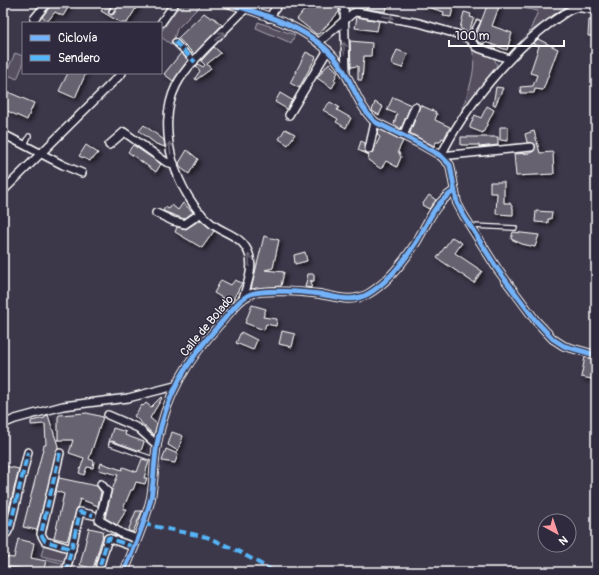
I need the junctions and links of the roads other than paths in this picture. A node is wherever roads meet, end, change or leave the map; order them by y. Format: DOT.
graph roads {
  1 [pos="47,3"];
  2 [pos="116,3"];
  3 [pos="175,3"];
  4 [pos="226,3"];
  5 [pos="279,3"];
  6 [pos="344,3"];
  7 [pos="234,4"];
  8 [pos="575,5"];
  9 [pos="245,9"];
  10 [pos="596,10"];
  11 [pos="111,12"];
  12 [pos="34,18"];
  13 [pos="269,18"];
  14 [pos="344,21"];
  15 [pos="162,22"];
  16 [pos="478,22"];
  17 [pos="469,39"];
  18 [pos="175,42"];
  19 [pos="318,43"];
  20 [pos="328,50"];
  21 [pos="509,59"];
  22 [pos="195,62"];
  23 [pos="121,74"];
  24 [pos="346,74"];
  25 [pos="416,107"];
  26 [pos="289,115"];
  27 [pos="375,122"];
  28 [pos="3,134"];
  29 [pos="29,136"];
  30 [pos="403,136"];
  31 [pos="25,145"];
  32 [pos="109,145"];
  33 [pos="531,147"];
  34 [pos="369,149"];
  35 [pos="40,153"];
  36 [pos="441,156"];
  37 [pos="174,164"];
  38 [pos="82,173"];
  39 [pos="3,191"];
  40 [pos="454,191"];
  41 [pos="156,213"];
  42 [pos="201,213"];
  43 [pos="470,226"];
  44 [pos="515,228"];
  45 [pos="243,298"];
  46 [pos="596,355"];
  47 [pos="175,386"];
  48 [pos="108,415"];
  49 [pos="3,424"];
  50 [pos="112,444"];
  51 [pos="157,445"];
  52 [pos="28,452"];
  53 [pos="60,453"];
  54 [pos="156,460"];
  55 [pos="101,484"];
  56 [pos="93,515"];
  57 [pos="3,536"];
  58 [pos="137,539"];
  59 [pos="134,547"];
  60 [pos="72,549"];
  61 [pos="100,565"];
  62 [pos="66,572"];
  63 [pos="124,572"];
  1 -- 12 [label="street"];
  2 -- 11 [label="lane"];
  3 -- 15 [label="street"];
  4 -- 7 [label="street"];
  5 -- 13 [label="street"];
  6 -- 14 [label="street"];
  7 -- 9 [label="street"];
  8 -- 10 [label="street"];
  8 -- 21 [label="street"];
  9 -- 13 [label="street"];
  22 -- 9 [label="street, Calle de Bolado, one-way"];
  13 -- 19 [label="street"];
  14 -- 17 [label="street, one-way"];
  14 -- 19 [label="street"];
  24 -- 14 [label="street, one-way"];
  16 -- 17 [label="lane"];
  17 -- 21 [label="street"];
  18 -- 22 [label="street"];
  19 -- 20 [label="street"];
  20 -- 24 [label="street"];
  20 -- 26 [label="street"];
  21 -- 36 [label="street"];
  37 -- 22 [label="street, Calle de Bolado, one-way"];
  23 -- 35 [label="street"];
  24 -- 27 [label="street"];
  25 -- 30 [label="street"];
  27 -- 30 [label="street"];
  27 -- 34 [label="street"];
  28 -- 31 [label="street"];
  29 -- 31 [label="lane"];
  30 -- 36 [label="street"];
  31 -- 35 [label="street"];
  32 -- 37 [label="street"];
  33 -- 36 [label="street"];
  35 -- 38 [label="street"];
  35 -- 39 [label="street"];
  36 -- 40 [label="street"];
  37 -- 42 [label="street, Calle de Bolado"];
  40 -- 43 [label="street"];
  40 -- 45 [label="street, Calle de Bolado"];
  41 -- 42 [label="street"];
  45 -- 42 [label="street, Calle de Bolado, one-way"];
  43 -- 44 [label="lane"];
  43 -- 46 [label="street"];
  45 -- 47 [label="street, Calle de Bolado"];
  47 -- 49 [label="street"];
  47 -- 51 [label="street, Calle de Bolado"];
  48 -- 51 [label="street"];
  50 -- 54 [label="lane"];
  51 -- 54 [label="street, Calle de Bolado"];
  52 -- 57 [label="street"];
  53 -- 60 [label="street"];
  54 -- 58 [label="street, Calle de Bolado"];
  55 -- 58 [label="street"];
  56 -- 60 [label="street"];
  58 -- 59 [label="street, Calle de Bolado"];
  59 -- 61 [label="street"];
  59 -- 63 [label="street, Calle de Bolado"];
  60 -- 62 [label="street"];
}
